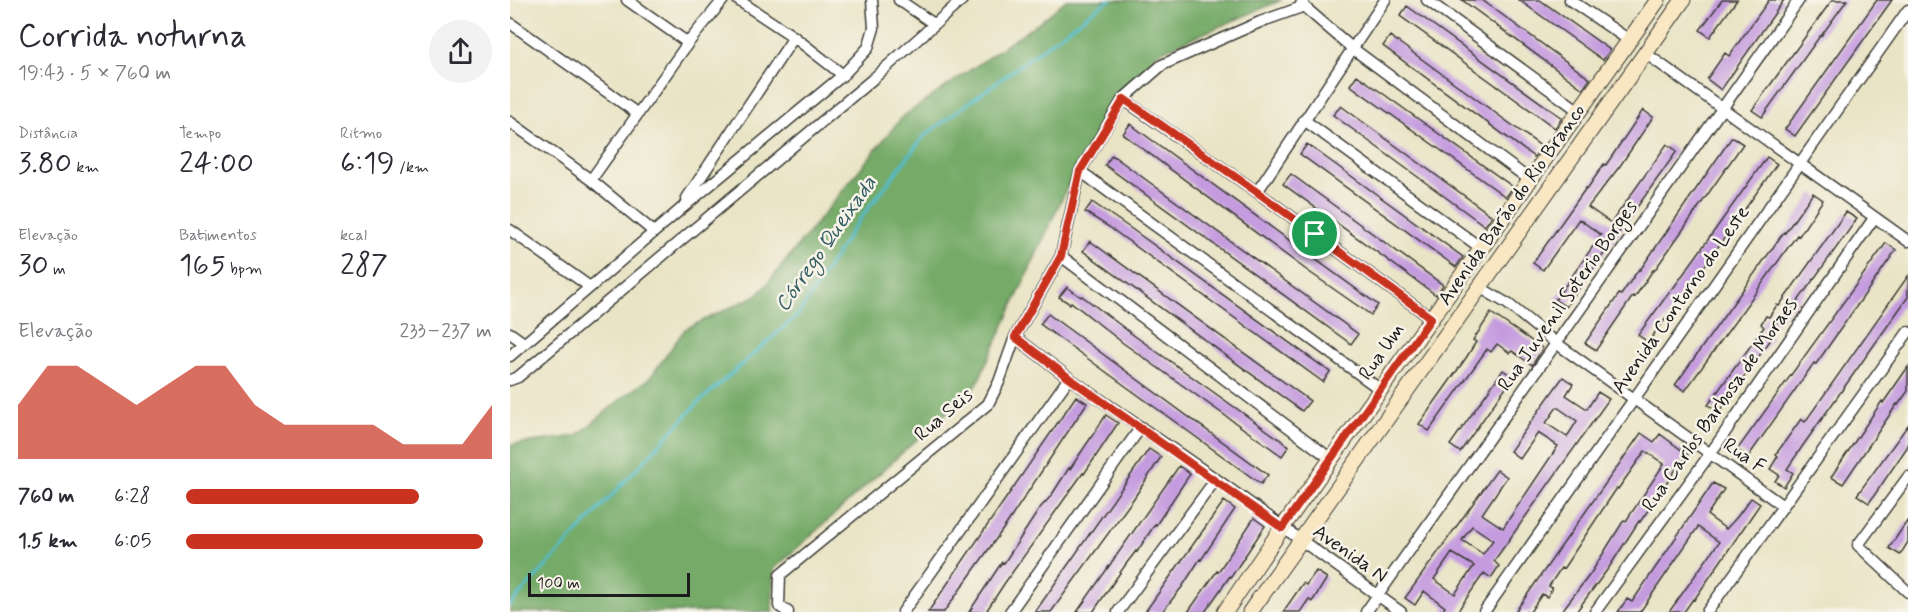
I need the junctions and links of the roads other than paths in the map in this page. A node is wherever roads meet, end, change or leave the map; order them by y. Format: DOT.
graph roads {
  1 [pos="627,0"];
  2 [pos="723,0"];
  3 [pos="738,0"];
  4 [pos="872,0"];
  5 [pos="899,0"];
  6 [pos="962,0"];
  7 [pos="1385,0"];
  8 [pos="1427,0"];
  9 [pos="1570,0"];
  10 [pos="1658,0"];
  11 [pos="1683,0"];
  12 [pos="1798,0"];
  13 [pos="1302,2"];
  14 [pos="1908,10"];
  15 [pos="510,22"];
  16 [pos="934,24"];
  17 [pos="794,37"];
  18 [pos="1629,40"];
  19 [pos="688,43"];
  20 [pos="1353,48"];
  21 [pos="1646,53"];
  22 [pos="843,75"];
  23 [pos="1124,99"];
  24 [pos="1722,108"];
  25 [pos="1579,111"];
  26 [pos="638,114"];
  27 [pos="1304,120"];
  28 [pos="510,122"];
  29 [pos="1800,163"];
  30 [pos="1080,171"];
  31 [pos="591,180"];
  32 [pos="1530,180"];
  33 [pos="1257,192"];
  34 [pos="681,209"];
  35 [pos="1874,218"];
  36 [pos="510,230"];
  37 [pos="654,232"];
  38 [pos="1908,242"];
  39 [pos="1481,248"];
  40 [pos="1061,256"];
  41 [pos="590,287"];
  42 [pos="1479,287"];
  43 [pos="1431,318"];
  44 [pos="1908,332"];
  45 [pos="510,333"];
  46 [pos="1015,337"];
  47 [pos="524,343"];
  48 [pos="1556,344"];
  49 [pos="510,356"];
  50 [pos="1069,378"];
  51 [pos="510,380"];
  52 [pos="1381,390"];
  53 [pos="1634,399"];
  54 [pos="1141,427"];
  55 [pos="1710,454"];
  56 [pos="1331,459"];
  57 [pos="1908,477"];
  58 [pos="1216,479"];
  59 [pos="1783,506"];
  60 [pos="1282,528"];
  61 [pos="1300,540"];
  62 [pos="1908,592"];
  63 [pos="1378,596"];
  64 [pos="783,609"];
  65 [pos="903,612"];
  66 [pos="1010,612"];
  67 [pos="1118,612"];
  68 [pos="1225,612"];
  69 [pos="1250,612"];
  70 [pos="1366,612"];
  71 [pos="1401,612"];
  72 [pos="1484,612"];
  73 [pos="1595,612"];
  74 [pos="1707,612"];
  1 -- 19 [label="street"];
  2 -- 19 [label="street"];
  3 -- 17 [label="street"];
  4 -- 22 [label="street"];
  5 -- 16 [label="street"];
  6 -- 16 [label="street"];
  7 -- 20 [label="street"];
  8 -- 25 [label="street"];
  9 -- 18 [label="street"];
  10 -- 18 [label="street, Rua Um"];
  11 -- 21 [label="street, Avenida Barão do Rio Branco"];
  12 -- 24 [label="street, Rua Juvenil Soterio Borges"];
  13 -- 20 [label="street"];
  13 -- 23 [label="street, Rua Seis"];
  14 -- 29 [label="street, Avenida Contorno do Leste"];
  15 -- 26 [label="street"];
  16 -- 51 [label="street"];
  17 -- 22 [label="street"];
  17 -- 34 [label="street"];
  18 -- 25 [label="street, Rua Um"];
  19 -- 26 [label="street"];
  20 -- 27 [label="street"];
  20 -- 32 [label="street"];
  21 -- 24 [label="street"];
  21 -- 42 [label="street, Avenida Barão do Rio Branco"];
  22 -- 34 [label="street"];
  23 -- 30 [label="street, Rua Seis"];
  23 -- 33 [label="street"];
  24 -- 29 [label="street"];
  24 -- 48 [label="street, Rua Juvenil Soterio Borges"];
  25 -- 32 [label="street, Rua Um"];
  26 -- 31 [label="street"];
  27 -- 33 [label="street"];
  27 -- 39 [label="street"];
  28 -- 31 [label="street"];
  29 -- 35 [label="street"];
  29 -- 53 [label="street, Avenida Contorno do Leste"];
  30 -- 40 [label="street, Rua Seis"];
  30 -- 52 [label="street"];
  31 -- 37 [label="street"];
  32 -- 39 [label="street, Rua Um"];
  33 -- 43 [label="street"];
  34 -- 37 [label="street"];
  35 -- 38 [label="street"];
  35 -- 55 [label="street, Rua Carlos Barbosa de Moraes"];
  36 -- 41 [label="street"];
  37 -- 41 [label="street"];
  39 -- 43 [label="street, Rua Um"];
  40 -- 46 [label="street, Rua Seis"];
  40 -- 56 [label="street"];
  41 -- 47 [label="street"];
  42 -- 48 [label="street, Rua F"];
  42 -- 61 [label="street, Avenida Barão do Rio Branco"];
  43 -- 52 [label="street, Rua Um"];
  44 -- 59 [label="street"];
  45 -- 47 [label="street"];
  46 -- 50 [label="street, Avenida N"];
  46 -- 64 [label="street, Rua Seis"];
  47 -- 49 [label="street"];
  48 -- 53 [label="street, Rua F"];
  48 -- 63 [label="street, Rua Juvenil Soterio Borges"];
  50 -- 54 [label="street, Avenida N"];
  50 -- 65 [label="street"];
  52 -- 56 [label="street, Rua Um"];
  53 -- 55 [label="street, Rua F"];
  53 -- 72 [label="street, Avenida Contorno do Leste"];
  54 -- 58 [label="street, Avenida N"];
  54 -- 66 [label="street"];
  55 -- 59 [label="street, Rua F"];
  55 -- 73 [label="street, Rua Carlos Barbosa de Moraes"];
  56 -- 60 [label="street, Rua Um"];
  57 -- 62 [label="street"];
  58 -- 60 [label="street, Avenida N"];
  58 -- 67 [label="street"];
  59 -- 74 [label="street"];
  60 -- 61 [label="street, Avenida N"];
  60 -- 68 [label="street, Rua Um"];
  61 -- 63 [label="street, Avenida N"];
  61 -- 69 [label="street, Avenida Barão do Rio Branco"];
  63 -- 70 [label="street, Rua Juvenil Soterio Borges"];
  63 -- 71 [label="street, Avenida N"];
}
